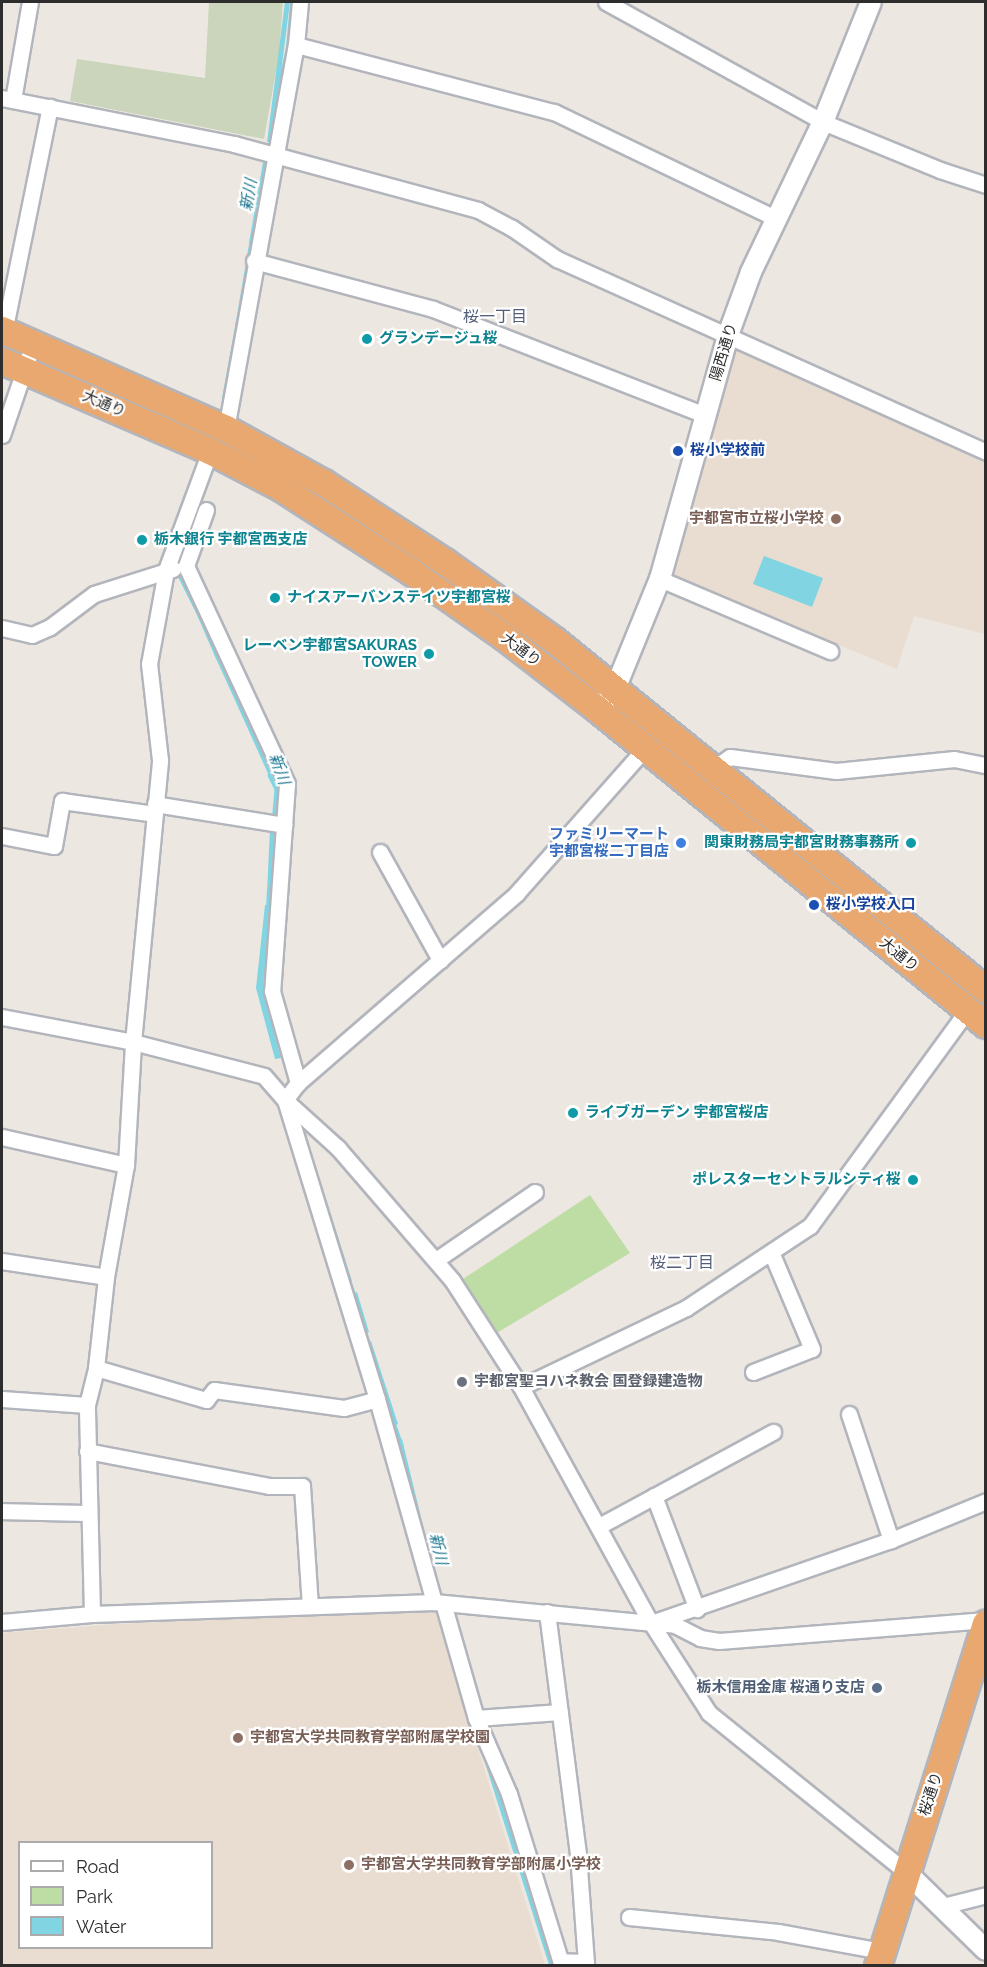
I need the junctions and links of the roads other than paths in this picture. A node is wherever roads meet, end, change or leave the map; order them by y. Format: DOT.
graph roads {
  1 [pos="30,2"];
  2 [pos="300,2"];
  3 [pos="606,2"];
  4 [pos="871,2"];
  5 [pos="296,45"];
  6 [pos="7,99"];
  7 [pos="50,107"];
  8 [pos="824,122"];
  9 [pos="269,153"];
  10 [pos="986,185"];
  11 [pos="777,219"];
  12 [pos="254,261"];
  13 [pos="3,334"];
  14 [pos="728,335"];
  15 [pos="33,344"];
  16 [pos="12,365"];
  17 [pos="705,415"];
  18 [pos="226,429"];
  19 [pos="2,435"];
  20 [pos="210,451"];
  21 [pos="986,452"];
  22 [pos="207,510"];
  23 [pos="177,568"];
  24 [pos="660,579"];
  25 [pos="2,628"];
  26 [pos="830,651"];
  27 [pos="615,689"];
  28 [pos="597,709"];
  29 [pos="645,748"];
  30 [pos="986,765"];
  31 [pos="714,768"];
  32 [pos="155,809"];
  33 [pos="283,825"];
  34 [pos="2,836"];
  35 [pos="380,852"];
  36 [pos="440,960"];
  37 [pos="986,990"];
  38 [pos="2,1017"];
  39 [pos="976,1018"];
  40 [pos="133,1042"];
  41 [pos="298,1083"];
  42 [pos="285,1100"];
  43 [pos="2,1137"];
  44 [pos="126,1165"];
  45 [pos="535,1192"];
  46 [pos="771,1252"];
  47 [pos="436,1260"];
  48 [pos="2,1261"];
  49 [pos="106,1277"];
  50 [pos="96,1368"];
  51 [pos="753,1372"];
  52 [pos="521,1386"];
  53 [pos="2,1399"];
  54 [pos="377,1399"];
  55 [pos="87,1405"];
  56 [pos="849,1414"];
  57 [pos="773,1432"];
  58 [pos="87,1451"];
  59 [pos="654,1496"];
  60 [pos="986,1501"];
  61 [pos="2,1511"];
  62 [pos="89,1513"];
  63 [pos="599,1526"];
  64 [pos="891,1540"];
  65 [pos="440,1603"];
  66 [pos="310,1605"];
  67 [pos="697,1609"];
  68 [pos="547,1612"];
  69 [pos="92,1614"];
  70 [pos="2,1622"];
  71 [pos="986,1622"];
  72 [pos="651,1623"];
  73 [pos="560,1712"];
  74 [pos="476,1718"];
  75 [pos="907,1873"];
  76 [pos="986,1895"];
  77 [pos="939,1907"];
  78 [pos="629,1917"];
  79 [pos="986,1950"];
  80 [pos="880,1958"];
  81 [pos="562,1963"];
  1 -- 6 [label="street"];
  2 -- 5 [label="street"];
  3 -- 8 [label="street"];
  4 -- 8 [label="street, 陽西通り"];
  5 -- 9 [label="street"];
  5 -- 11 [label="street"];
  6 -- 7 [label="street"];
  7 -- 9 [label="street"];
  7 -- 13 [label="street"];
  8 -- 10 [label="street"];
  8 -- 11 [label="street, 陽西通り"];
  9 -- 12 [label="street"];
  9 -- 14 [label="street"];
  11 -- 14 [label="street, 陽西通り"];
  12 -- 17 [label="street"];
  12 -- 18 [label="street"];
  13 -- 15 [label="highway, 大通り"];
  14 -- 17 [label="street, 陽西通り"];
  14 -- 21 [label="street"];
  15 -- 16 [label="street"];
  15 -- 18 [label="highway, 大通り"];
  16 -- 19 [label="street"];
  16 -- 20 [label="highway, 大通り"];
  17 -- 24 [label="street, 陽西通り"];
  18 -- 27 [label="highway, 大通り"];
  20 -- 23 [label="street"];
  20 -- 28 [label="highway, 大通り"];
  22 -- 23 [label="street"];
  23 -- 25 [label="street"];
  23 -- 32 [label="street"];
  23 -- 33 [label="street"];
  24 -- 26 [label="street"];
  24 -- 27 [label="street, 陽西通り"];
  27 -- 28 [label="street, 陽西通り"];
  27 -- 31 [label="highway, 大通り"];
  28 -- 29 [label="highway, 大通り"];
  29 -- 36 [label="street"];
  29 -- 39 [label="highway, 大通り"];
  30 -- 31 [label="street"];
  31 -- 37 [label="highway, 大通り"];
  32 -- 33 [label="street"];
  32 -- 34 [label="street"];
  32 -- 40 [label="street"];
  33 -- 41 [label="street"];
  35 -- 36 [label="street"];
  36 -- 41 [label="street"];
  38 -- 40 [label="street"];
  39 -- 46 [label="street"];
  40 -- 42 [label="street"];
  40 -- 44 [label="street"];
  41 -- 42 [label="street"];
  42 -- 47 [label="street"];
  42 -- 54 [label="street"];
  43 -- 44 [label="street"];
  44 -- 49 [label="street"];
  45 -- 47 [label="street"];
  46 -- 51 [label="street"];
  46 -- 52 [label="street"];
  47 -- 52 [label="street"];
  48 -- 49 [label="street"];
  49 -- 50 [label="street"];
  50 -- 54 [label="street"];
  50 -- 55 [label="street"];
  52 -- 63 [label="street"];
  53 -- 55 [label="street"];
  54 -- 65 [label="street"];
  55 -- 58 [label="street"];
  56 -- 64 [label="street"];
  57 -- 59 [label="street"];
  58 -- 62 [label="street"];
  58 -- 66 [label="street"];
  59 -- 63 [label="street"];
  59 -- 67 [label="street"];
  60 -- 64 [label="street"];
  61 -- 62 [label="street"];
  62 -- 69 [label="street"];
  63 -- 72 [label="street"];
  64 -- 67 [label="street"];
  65 -- 66 [label="street"];
  65 -- 68 [label="street"];
  65 -- 74 [label="street"];
  66 -- 69 [label="street"];
  67 -- 72 [label="street"];
  68 -- 72 [label="street"];
  68 -- 73 [label="street"];
  69 -- 70 [label="street"];
  71 -- 72 [label="street"];
  71 -- 75 [label="highway, 桜通り"];
  72 -- 75 [label="street"];
  73 -- 74 [label="street"];
  73 -- 81 [label="street"];
  74 -- 81 [label="street"];
  75 -- 77 [label="street"];
  75 -- 80 [label="highway, 桜通り"];
  76 -- 77 [label="street"];
  77 -- 79 [label="street"];
  78 -- 80 [label="street"];
}
